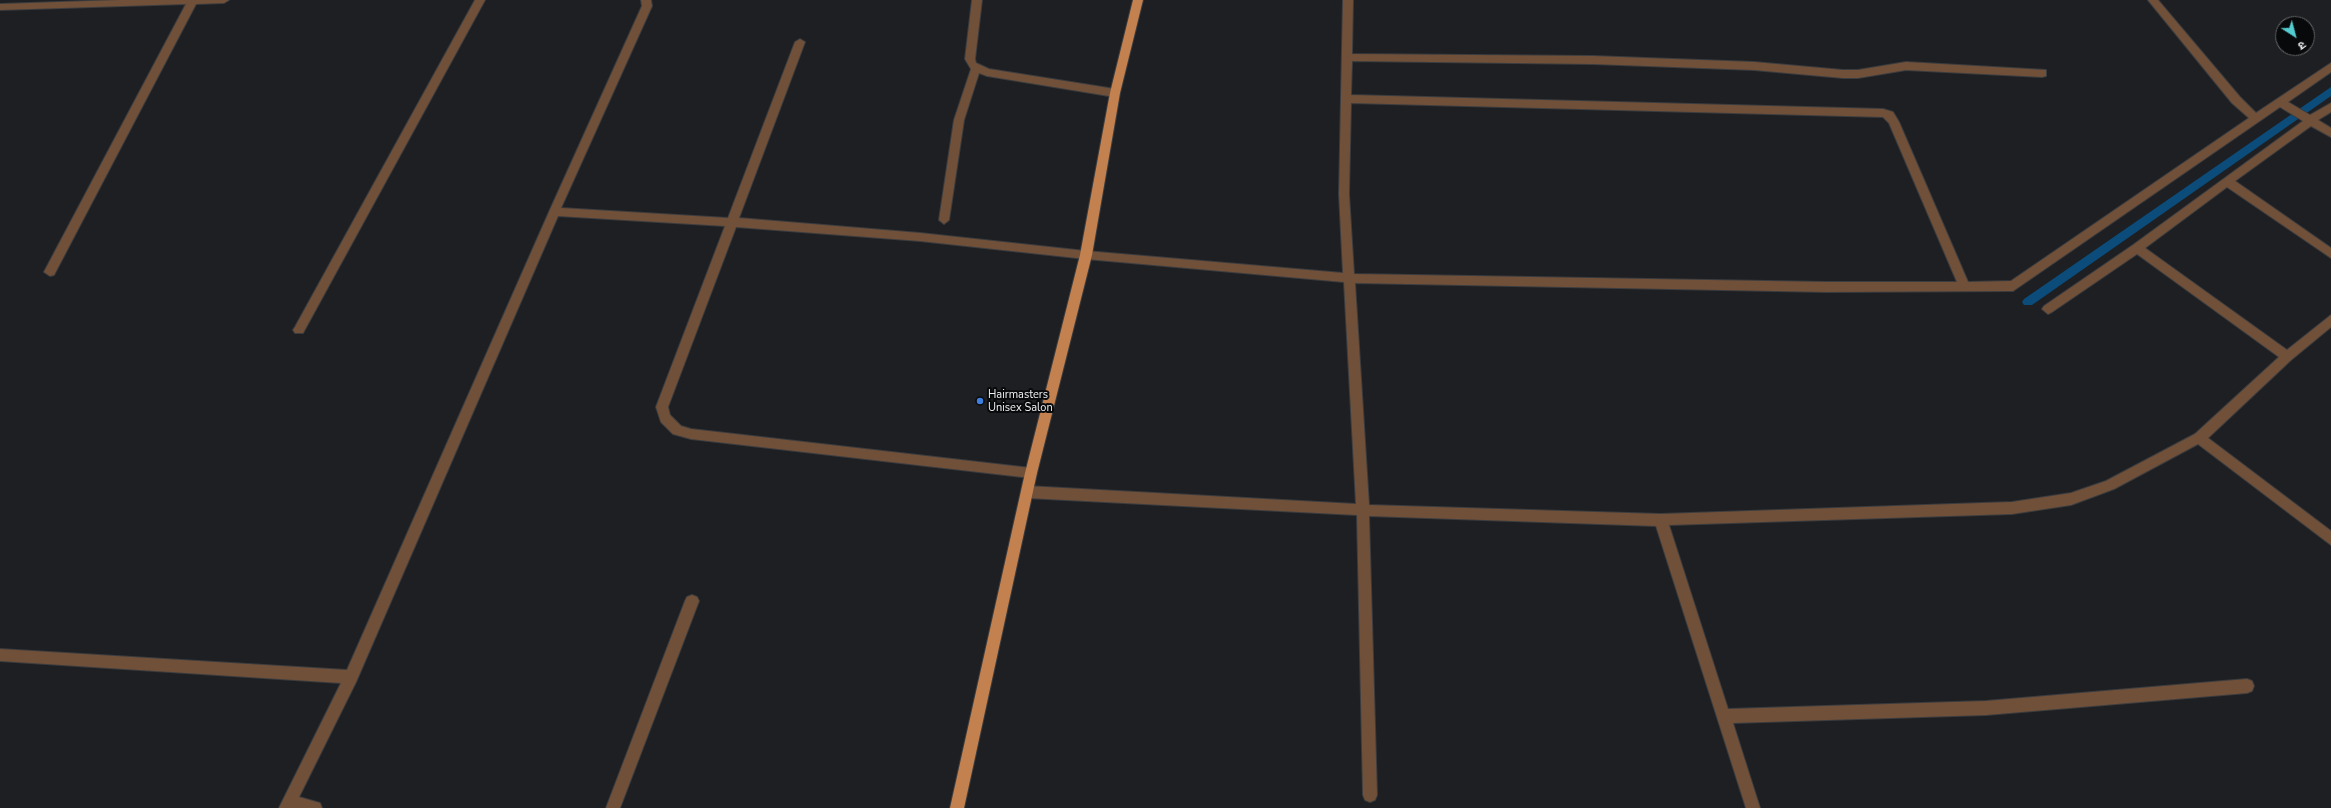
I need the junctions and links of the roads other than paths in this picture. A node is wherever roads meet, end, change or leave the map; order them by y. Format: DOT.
graph roads {
  1 [pos="224,0"];
  2 [pos="480,0"];
  3 [pos="646,0"];
  4 [pos="978,0"];
  5 [pos="1138,0"];
  6 [pos="1348,0"];
  7 [pos="2153,0"];
  8 [pos="193,1"];
  9 [pos="71,3"];
  10 [pos="0,8"];
  11 [pos="800,42"];
  12 [pos="1347,57"];
  13 [pos="2331,67"];
  14 [pos="976,68"];
  15 [pos="2042,73"];
  16 [pos="1115,93"];
  17 [pos="1345,99"];
  18 [pos="2280,102"];
  19 [pos="2331,107"];
  20 [pos="2256,119"];
  21 [pos="2311,120"];
  22 [pos="2331,133"];
  23 [pos="2228,182"];
  24 [pos="554,212"];
  25 [pos="944,220"];
  26 [pos="732,222"];
  27 [pos="2137,248"];
  28 [pos="2331,254"];
  29 [pos="1086,255"];
  30 [pos="50,272"];
  31 [pos="1348,278"];
  32 [pos="1964,287"];
  33 [pos="2048,309"];
  34 [pos="2331,320"];
  35 [pos="299,330"];
  36 [pos="2287,357"];
  37 [pos="2199,438"];
  38 [pos="1031,473"];
  39 [pos="1027,492"];
  40 [pos="1363,510"];
  41 [pos="1661,520"];
  42 [pos="2331,539"];
  43 [pos="692,601"];
  44 [pos="0,655"];
  45 [pos="351,677"];
  46 [pos="2247,686"];
  47 [pos="1725,716"];
  48 [pos="1370,794"];
  49 [pos="287,805"];
  50 [pos="315,808"];
  51 [pos="614,808"];
  52 [pos="957,808"];
  53 [pos="1753,808"];
  1 -- 8 [label="street"];
  2 -- 35 [label="street"];
  3 -- 24 [label="street"];
  4 -- 14 [label="street"];
  5 -- 16 [label="main road"];
  6 -- 12 [label="street"];
  7 -- 20 [label="street"];
  8 -- 9 [label="street"];
  8 -- 30 [label="street"];
  9 -- 10 [label="street"];
  11 -- 26 [label="street"];
  12 -- 15 [label="street"];
  12 -- 17 [label="street"];
  13 -- 18 [label="street"];
  14 -- 16 [label="street"];
  14 -- 25 [label="street"];
  16 -- 29 [label="main road"];
  17 -- 31 [label="street"];
  17 -- 32 [label="street"];
  18 -- 20 [label="street"];
  18 -- 21 [label="street"];
  19 -- 21 [label="street"];
  20 -- 32 [label="street"];
  21 -- 22 [label="street"];
  21 -- 23 [label="street"];
  23 -- 27 [label="street"];
  23 -- 28 [label="street"];
  24 -- 26 [label="street"];
  24 -- 45 [label="street"];
  26 -- 29 [label="street"];
  26 -- 38 [label="street"];
  27 -- 33 [label="street"];
  27 -- 36 [label="street"];
  29 -- 31 [label="street"];
  29 -- 38 [label="main road"];
  31 -- 32 [label="street"];
  31 -- 40 [label="street"];
  34 -- 36 [label="street"];
  36 -- 37 [label="street"];
  37 -- 41 [label="street"];
  37 -- 42 [label="street"];
  38 -- 39 [label="main road"];
  39 -- 40 [label="street"];
  39 -- 52 [label="main road"];
  40 -- 41 [label="street"];
  40 -- 48 [label="street"];
  41 -- 47 [label="street"];
  43 -- 51 [label="street"];
  44 -- 45 [label="street"];
  45 -- 49 [label="street"];
  46 -- 47 [label="street"];
  47 -- 53 [label="street"];
  49 -- 50 [label="street"];
}
